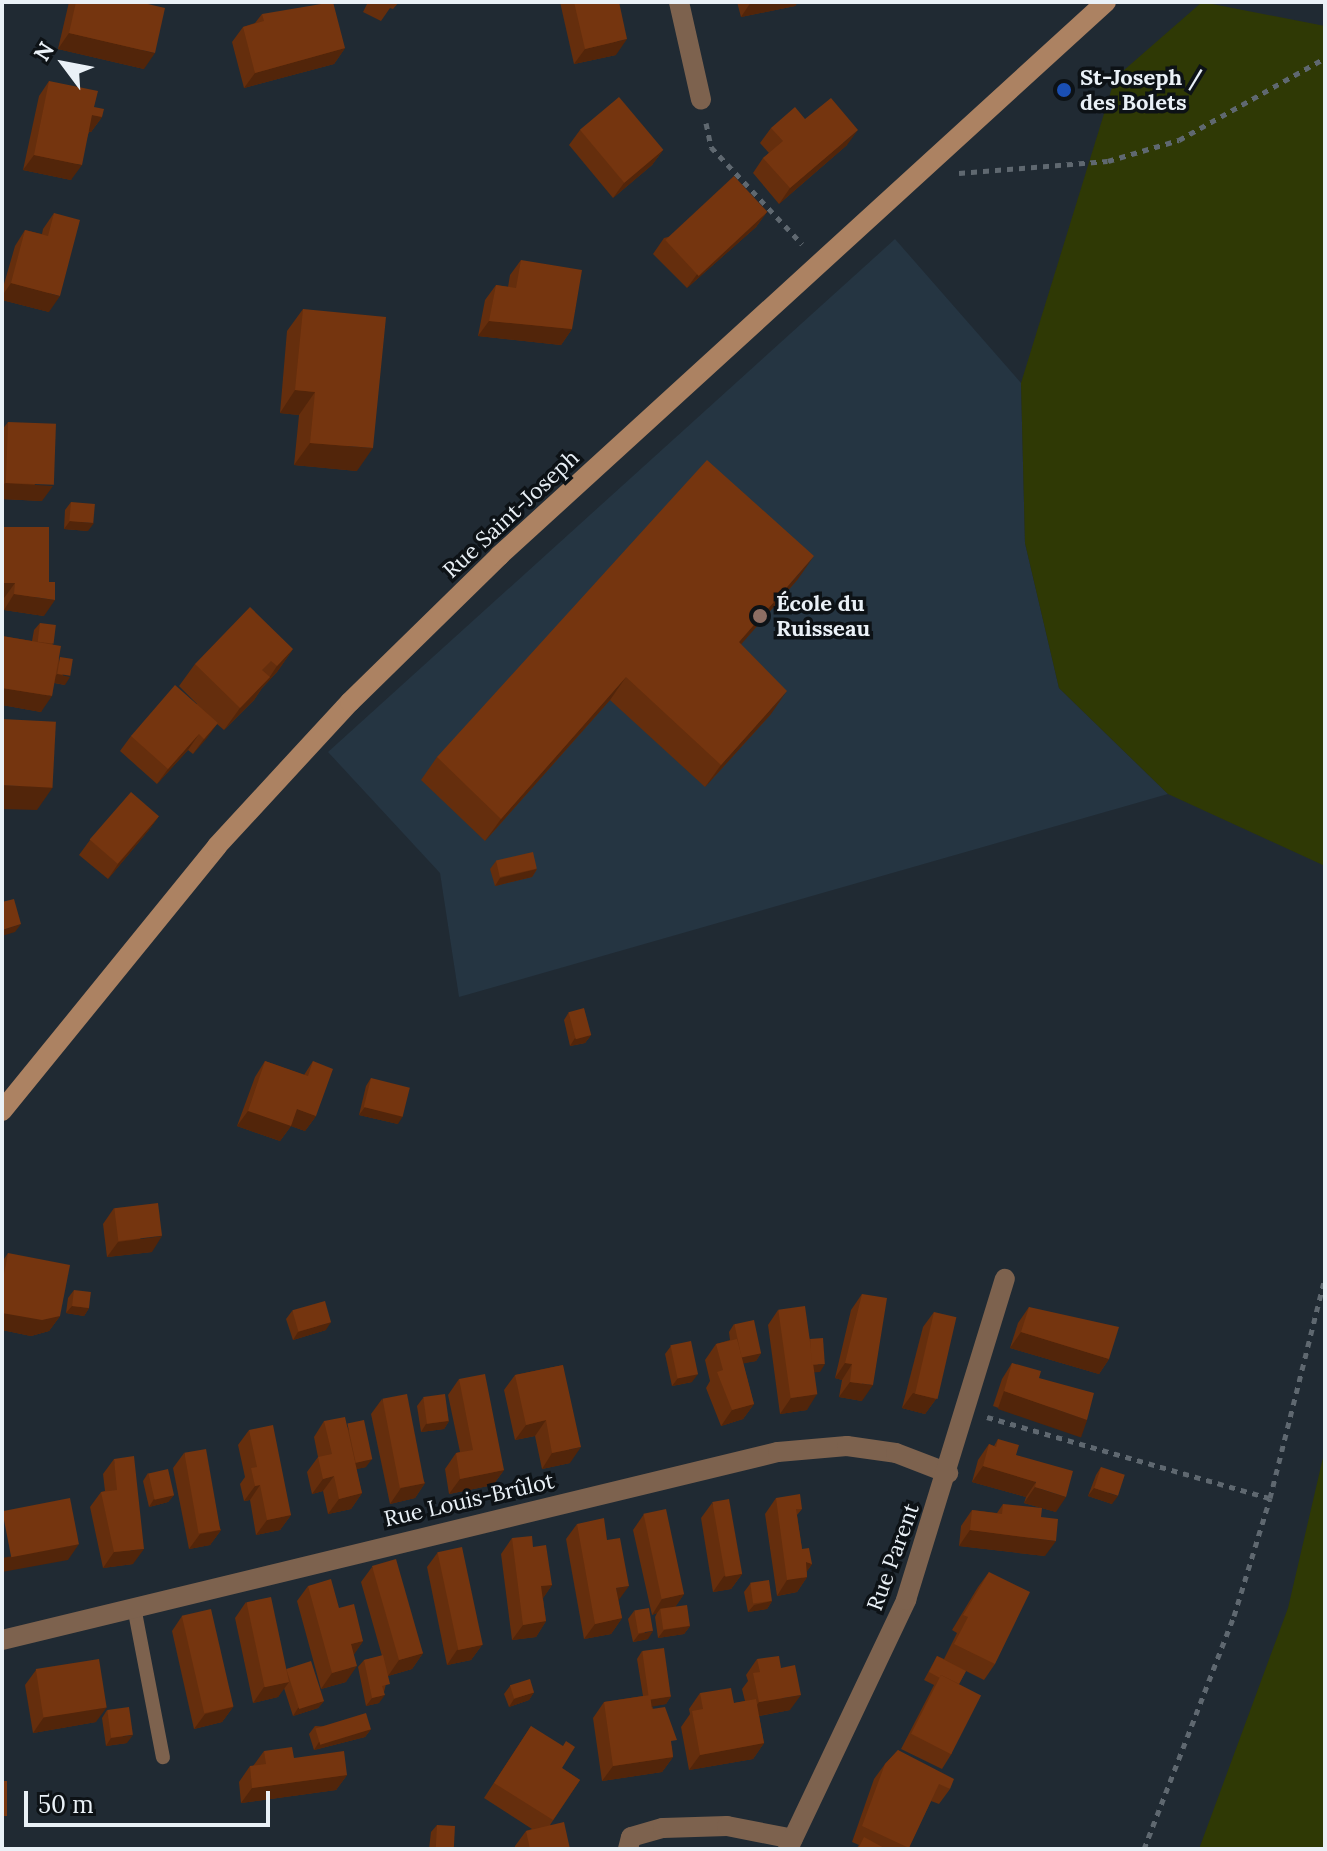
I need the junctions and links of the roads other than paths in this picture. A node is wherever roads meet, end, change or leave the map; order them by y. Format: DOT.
graph roads {
  1 [pos="679,2"];
  2 [pos="1105,2"];
  3 [pos="701,100"];
  4 [pos="2,1111"];
  5 [pos="1005,1279"];
  6 [pos="948,1473"];
  7 [pos="134,1607"];
  8 [pos="2,1640"];
  9 [pos="163,1757"];
  10 [pos="790,1844"];
  11 [pos="628,1849"];
  1 -- 3 [label="street"];
  2 -- 4 [label="street, Rue Saint-Joseph"];
  5 -- 6 [label="street, Rue Parent"];
  6 -- 7 [label="street, Rue Louis-Brûlot"];
  6 -- 10 [label="street, Rue Parent"];
  7 -- 8 [label="street, Rue Louis-Brûlot"];
  7 -- 9 [label="lane"];
  10 -- 11 [label="street, Rue Parent"];
}
